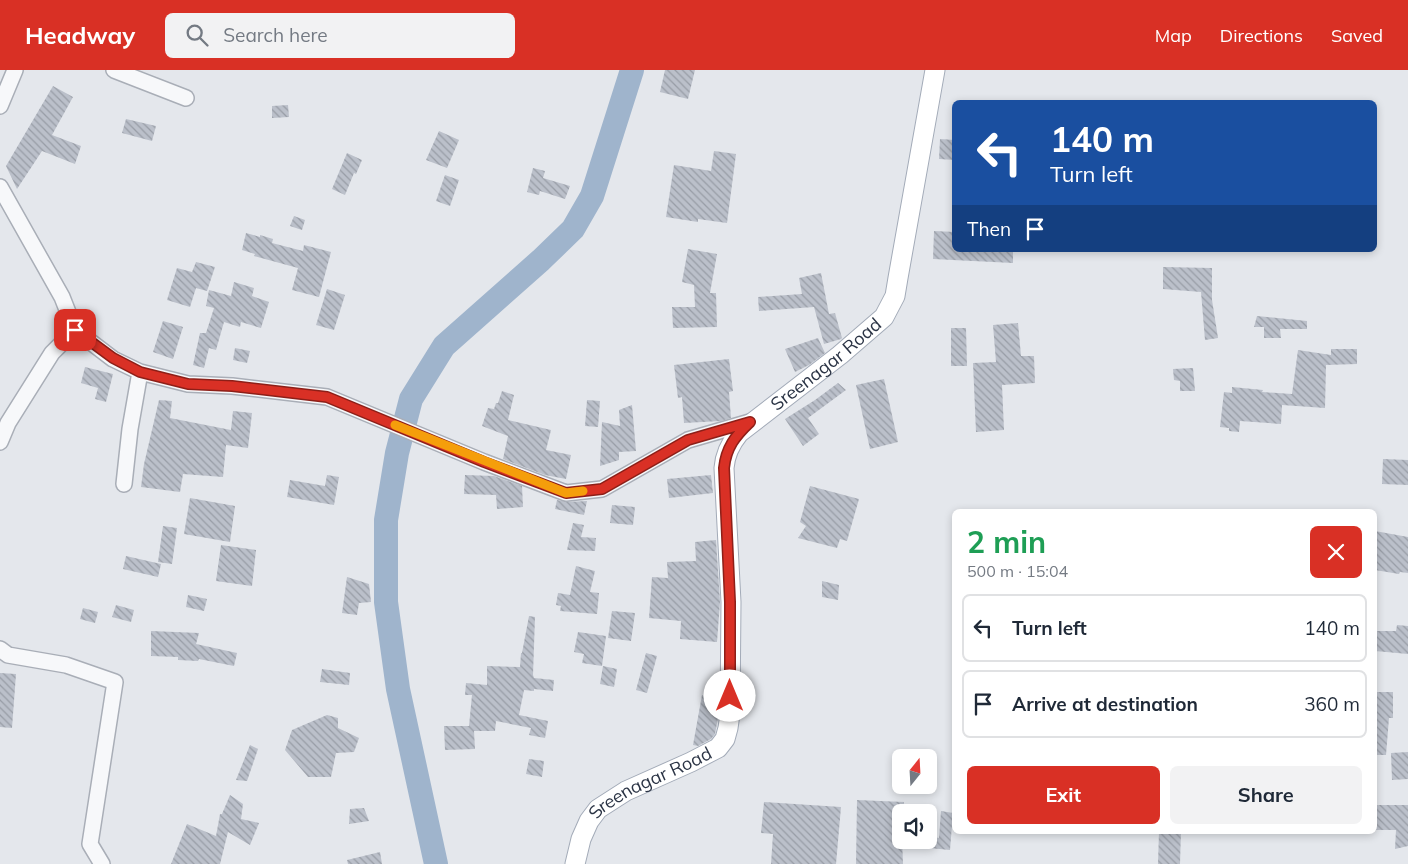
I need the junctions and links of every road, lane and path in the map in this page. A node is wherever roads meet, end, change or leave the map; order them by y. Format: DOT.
graph roads {
  1 [pos="15,70"];
  2 [pos="114,70"];
  3 [pos="935,70"];
  4 [pos="186,98"];
  5 [pos="0,106"];
  6 [pos="0,187"];
  7 [pos="75,330"];
  8 [pos="140,372"];
  9 [pos="750,422"];
  10 [pos="0,442"];
  11 [pos="124,484"];
  12 [pos="0,649"];
  13 [pos="102,864"];
  14 [pos="575,864"];
  1 -- 5 [label="street"];
  2 -- 4 [label="street"];
  3 -- 9 [label="main road, Sreenagar Road"];
  6 -- 7 [label="street"];
  7 -- 8 [label="street"];
  7 -- 10 [label="street"];
  8 -- 9 [label="street"];
  8 -- 11 [label="street"];
  9 -- 14 [label="main road, Sreenagar Road"];
  12 -- 13 [label="street"];
}
